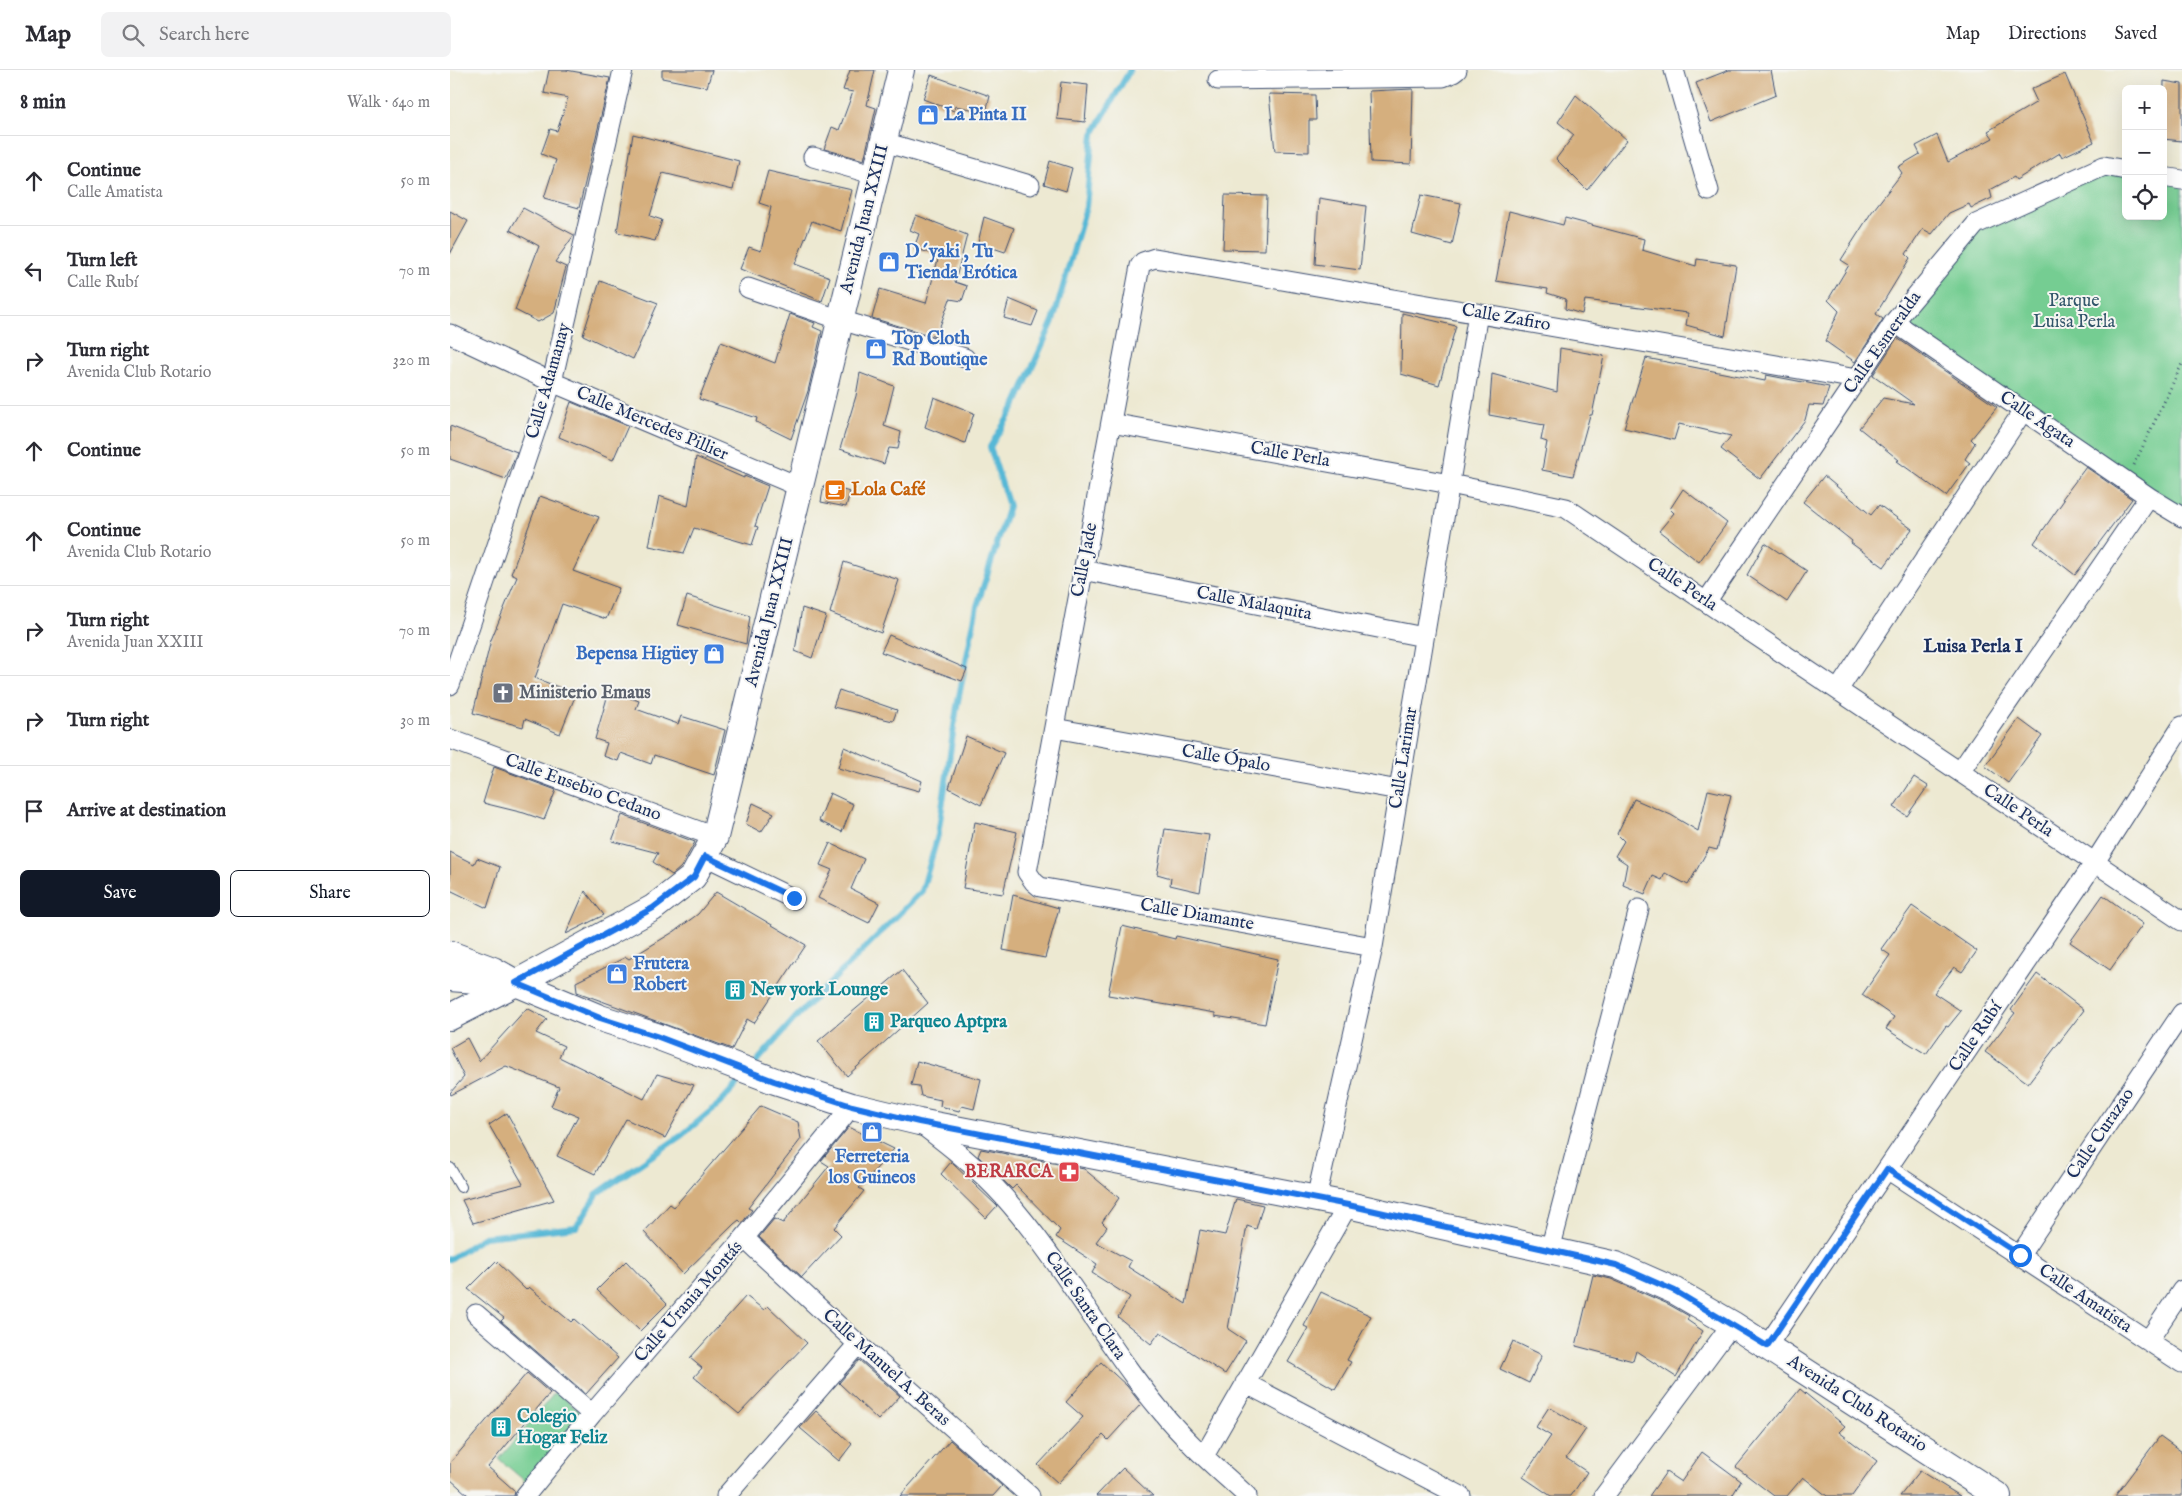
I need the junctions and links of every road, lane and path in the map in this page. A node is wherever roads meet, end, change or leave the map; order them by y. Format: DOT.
graph roads {
  1 [pos="623,70"];
  2 [pos="901,70"];
  3 [pos="1457,70"];
  4 [pos="1674,70"];
  5 [pos="1218,80"];
  6 [pos="884,142"];
  7 [pos="813,157"];
  8 [pos="2122,169"];
  9 [pos="876,174"];
  10 [pos="2167,178"];
  11 [pos="2182,180"];
  12 [pos="1030,185"];
  13 [pos="1709,191"];
  14 [pos="1155,258"];
  15 [pos="748,288"];
  16 [pos="1478,313"];
  17 [pos="841,320"];
  18 [pos="1894,322"];
  19 [pos="450,334"];
  20 [pos="965,358"];
  21 [pos="2182,364"];
  22 [pos="1857,379"];
  23 [pos="552,382"];
  24 [pos="2023,411"];
  25 [pos="1111,423"];
  26 [pos="2126,481"];
  27 [pos="1450,484"];
  28 [pos="800,487"];
  29 [pos="2149,497"];
  30 [pos="2182,517"];
  31 [pos="1083,570"];
  32 [pos="1706,602"];
  33 [pos="1424,637"];
  34 [pos="450,685"];
  35 [pos="1838,690"];
  36 [pos="2182,726"];
  37 [pos="1054,728"];
  38 [pos="450,739"];
  39 [pos="1960,772"];
  40 [pos="1399,790"];
  41 [pos="710,847"];
  42 [pos="2095,862"];
  43 [pos="1027,872"];
  44 [pos="794,898"];
  45 [pos="1639,909"];
  46 [pos="2182,921"];
  47 [pos="1373,947"];
  48 [pos="450,954"];
  49 [pos="450,978"];
  50 [pos="516,983"];
  51 [pos="2182,1013"];
  52 [pos="450,1017"];
  53 [pos="852,1106"];
  54 [pos="919,1122"];
  55 [pos="450,1168"];
  56 [pos="1887,1169"];
  57 [pos="461,1187"];
  58 [pos="1316,1200"];
  59 [pos="1348,1205"];
  60 [pos="744,1238"];
  61 [pos="1550,1250"];
  62 [pos="2020,1255"];
  63 [pos="2182,1290"];
  64 [pos="476,1314"];
  65 [pos="1732,1324"];
  66 [pos="2148,1341"];
  67 [pos="858,1344"];
  68 [pos="1767,1346"];
  69 [pos="2182,1363"];
  70 [pos="1245,1383"];
  71 [pos="592,1414"];
  72 [pos="1204,1456"];
  73 [pos="1022,1493"];
  74 [pos="525,1496"];
  75 [pos="726,1496"];
  76 [pos="1247,1496"];
  77 [pos="1461,1496"];
  78 [pos="1604,1496"];
  79 [pos="1998,1496"];
  1 -- 23 [label="street, Calle Adamanay"];
  2 -- 6 [label="main road, Avenida Juan XXIII"];
  3 -- 5 [label="street"];
  4 -- 13 [label="street"];
  6 -- 9 [label="main road, Avenida Juan XXIII"];
  6 -- 12 [label="street"];
  7 -- 9 [label="street"];
  8 -- 18 [label="street, Calle Esmeralda"];
  9 -- 17 [label="main road, Avenida Juan XXIII"];
  10 -- 11 [label="street"];
  14 -- 16 [label="street, Calle Zafiro"];
  14 -- 25 [label="street, Calle Jade"];
  15 -- 17 [label="street"];
  16 -- 22 [label="street, Calle Zafiro"];
  16 -- 27 [label="street, Calle Larimar"];
  17 -- 20 [label="street"];
  17 -- 28 [label="main road, Avenida Juan XXIII"];
  18 -- 22 [label="street, Calle Esmeralda"];
  18 -- 24 [label="street, Calle Ágata"];
  19 -- 23 [label="street, Calle Mercedes Pillier"];
  21 -- 26 [label="path"];
  22 -- 32 [label="street, Calle Esmeralda"];
  23 -- 28 [label="street, Calle Mercedes Pillier"];
  23 -- 34 [label="street, Calle Adamanay"];
  24 -- 26 [label="street, Calle Ágata"];
  24 -- 35 [label="street"];
  25 -- 27 [label="street, Calle Perla"];
  25 -- 31 [label="street, Calle Jade"];
  26 -- 29 [label="street, Calle Ágata"];
  27 -- 32 [label="street, Calle Perla"];
  27 -- 33 [label="street, Calle Larimar"];
  28 -- 41 [label="main road, Avenida Juan XXIII"];
  29 -- 30 [label="street, Calle Ágata"];
  29 -- 39 [label="street"];
  31 -- 33 [label="street, Calle Malaquita"];
  31 -- 37 [label="street, Calle Jade"];
  32 -- 35 [label="street, Calle Perla"];
  33 -- 40 [label="street, Calle Larimar"];
  35 -- 39 [label="street, Calle Perla"];
  36 -- 42 [label="street, Calle Rubí"];
  37 -- 40 [label="street, Calle Ópalo"];
  37 -- 43 [label="street, Calle Jade"];
  38 -- 41 [label="street, Calle Eusebio Cedano"];
  39 -- 42 [label="street, Calle Perla"];
  40 -- 47 [label="street, Calle Larimar"];
  41 -- 44 [label="street, Calle Eusebio Cedano"];
  41 -- 50 [label="main road, Avenida Juan XXIII"];
  42 -- 46 [label="street, Calle Perla"];
  42 -- 56 [label="street, Calle Rubí"];
  43 -- 47 [label="street, Calle Diamante"];
  45 -- 61 [label="street"];
  47 -- 58 [label="street, Calle Larimar"];
  48 -- 50 [label="main road"];
  49 -- 50 [label="main road"];
  50 -- 52 [label="main road, Avenida Juan XXIII"];
  50 -- 53 [label="main road, Avenida Club Rotario"];
  51 -- 62 [label="street, Calle Curazao"];
  53 -- 54 [label="main road, Avenida Club Rotario"];
  53 -- 60 [label="street, Calle Urania Montás"];
  54 -- 58 [label="main road, Avenida Club Rotario"];
  54 -- 72 [label="street, Calle Santa Clara"];
  55 -- 57 [label="lane"];
  56 -- 62 [label="street, Calle Amatista"];
  56 -- 68 [label="street, Calle Rubí"];
  58 -- 59 [label="main road, Avenida Club Rotario"];
  59 -- 61 [label="main road, Avenida Club Rotario"];
  59 -- 70 [label="street"];
  60 -- 67 [label="street, Calle Manuel A. Beras"];
  60 -- 71 [label="street, Calle Urania Montás"];
  61 -- 65 [label="main road, Avenida Club Rotario"];
  62 -- 66 [label="street, Calle Amatista"];
  63 -- 66 [label="street"];
  64 -- 71 [label="street"];
  65 -- 68 [label="main road, Avenida Club Rotario"];
  65 -- 78 [label="street"];
  66 -- 69 [label="street, Calle Amatista"];
  67 -- 73 [label="street, Calle Manuel A. Beras"];
  67 -- 75 [label="street"];
  68 -- 79 [label="main road, Avenida Club Rotario"];
  70 -- 72 [label="street"];
  70 -- 77 [label="street"];
  71 -- 74 [label="street, Calle Urania Montás"];
  72 -- 76 [label="street, Calle Santa Clara"];
}
